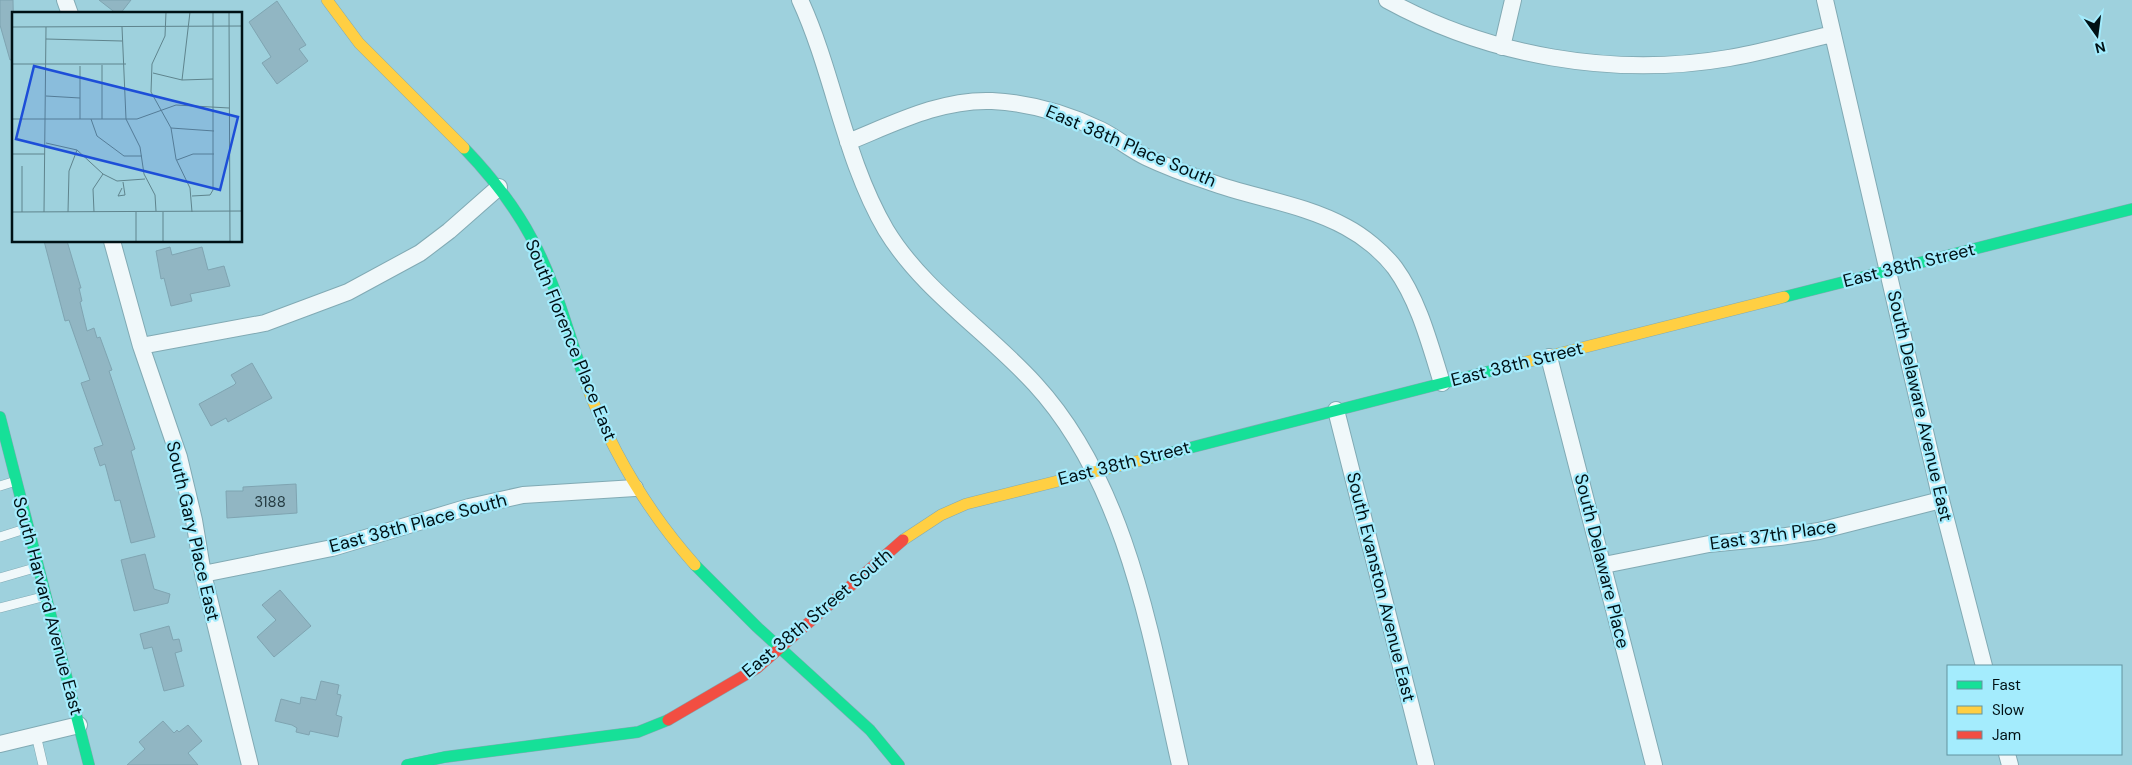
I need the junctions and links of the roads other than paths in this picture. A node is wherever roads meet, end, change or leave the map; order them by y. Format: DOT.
graph roads {
  1 [pos="65,0"];
  2 [pos="327,0"];
  3 [pos="800,0"];
  4 [pos="1387,0"];
  5 [pos="1512,0"];
  6 [pos="1825,0"];
  7 [pos="69,12"];
  8 [pos="1833,34"];
  9 [pos="1502,47"];
  10 [pos="848,142"];
  11 [pos="499,187"];
  12 [pos="2132,210"];
  13 [pos="112,242"];
  14 [pos="1889,271"];
  15 [pos="141,346"];
  16 [pos="1549,357"];
  17 [pos="1442,383"];
  18 [pos="1336,410"];
  19 [pos="0,417"];
  20 [pos="1093,470"];
  21 [pos="16,481"];
  22 [pos="0,486"];
  23 [pos="635,488"];
  24 [pos="1942,500"];
  25 [pos="28,528"];
  26 [pos="908,536"];
  27 [pos="0,537"];
  28 [pos="1604,565"];
  29 [pos="38,567"];
  30 [pos="203,574"];
  31 [pos="0,578"];
  32 [pos="46,596"];
  33 [pos="0,608"];
  34 [pos="779,648"];
  35 [pos="1984,665"];
  36 [pos="79,725"];
  37 [pos="36,736"];
  38 [pos="0,744"];
  39 [pos="42,765"];
  40 [pos="89,765"];
  41 [pos="250,765"];
  42 [pos="407,765"];
  43 [pos="899,765"];
  44 [pos="1180,765"];
  45 [pos="1426,765"];
  46 [pos="1654,765"];
  1 -- 7 [label="street"];
  2 -- 11 [label="street, South Florence Place East"];
  3 -- 10 [label="street"];
  4 -- 9 [label="street"];
  5 -- 9 [label="street"];
  6 -- 8 [label="street, South Delaware Avenue East"];
  8 -- 9 [label="street"];
  8 -- 14 [label="street, South Delaware Avenue East"];
  10 -- 17 [label="street, East 38th Place South"];
  10 -- 20 [label="street"];
  11 -- 15 [label="street"];
  11 -- 23 [label="street, South Florence Place East"];
  12 -- 14 [label="street, East 38th Street"];
  13 -- 15 [label="street, South Gary Place East"];
  14 -- 16 [label="street, East 38th Street"];
  14 -- 24 [label="street, South Delaware Avenue East"];
  15 -- 30 [label="street, South Gary Place East"];
  16 -- 17 [label="street, East 38th Street"];
  16 -- 28 [label="street, South Delaware Place"];
  17 -- 18 [label="street, East 38th Street"];
  18 -- 20 [label="street, East 38th Street"];
  18 -- 45 [label="street, South Evanston Avenue East"];
  19 -- 21 [label="street, South Harvard Avenue East"];
  20 -- 26 [label="street, East 38th Street"];
  20 -- 44 [label="street"];
  21 -- 22 [label="lane"];
  21 -- 25 [label="street, South Harvard Avenue East"];
  23 -- 30 [label="street, East 38th Place South"];
  23 -- 34 [label="street, South Florence Place East"];
  24 -- 28 [label="street, East 37th Place"];
  24 -- 35 [label="street, South Delaware Avenue East"];
  25 -- 27 [label="lane"];
  25 -- 29 [label="street, South Harvard Avenue East"];
  26 -- 34 [label="street, East 38th Street South"];
  28 -- 46 [label="street, South Delaware Place"];
  29 -- 31 [label="lane"];
  29 -- 32 [label="street, South Harvard Avenue East"];
  30 -- 41 [label="street, South Gary Place East"];
  32 -- 33 [label="lane"];
  32 -- 36 [label="street, South Harvard Avenue East"];
  34 -- 42 [label="street, East 38th Street South"];
  34 -- 43 [label="street, South Florence Place East"];
  36 -- 37 [label="street"];
  36 -- 40 [label="street, South Harvard Avenue East"];
  37 -- 38 [label="street"];
  37 -- 39 [label="lane"];
}
